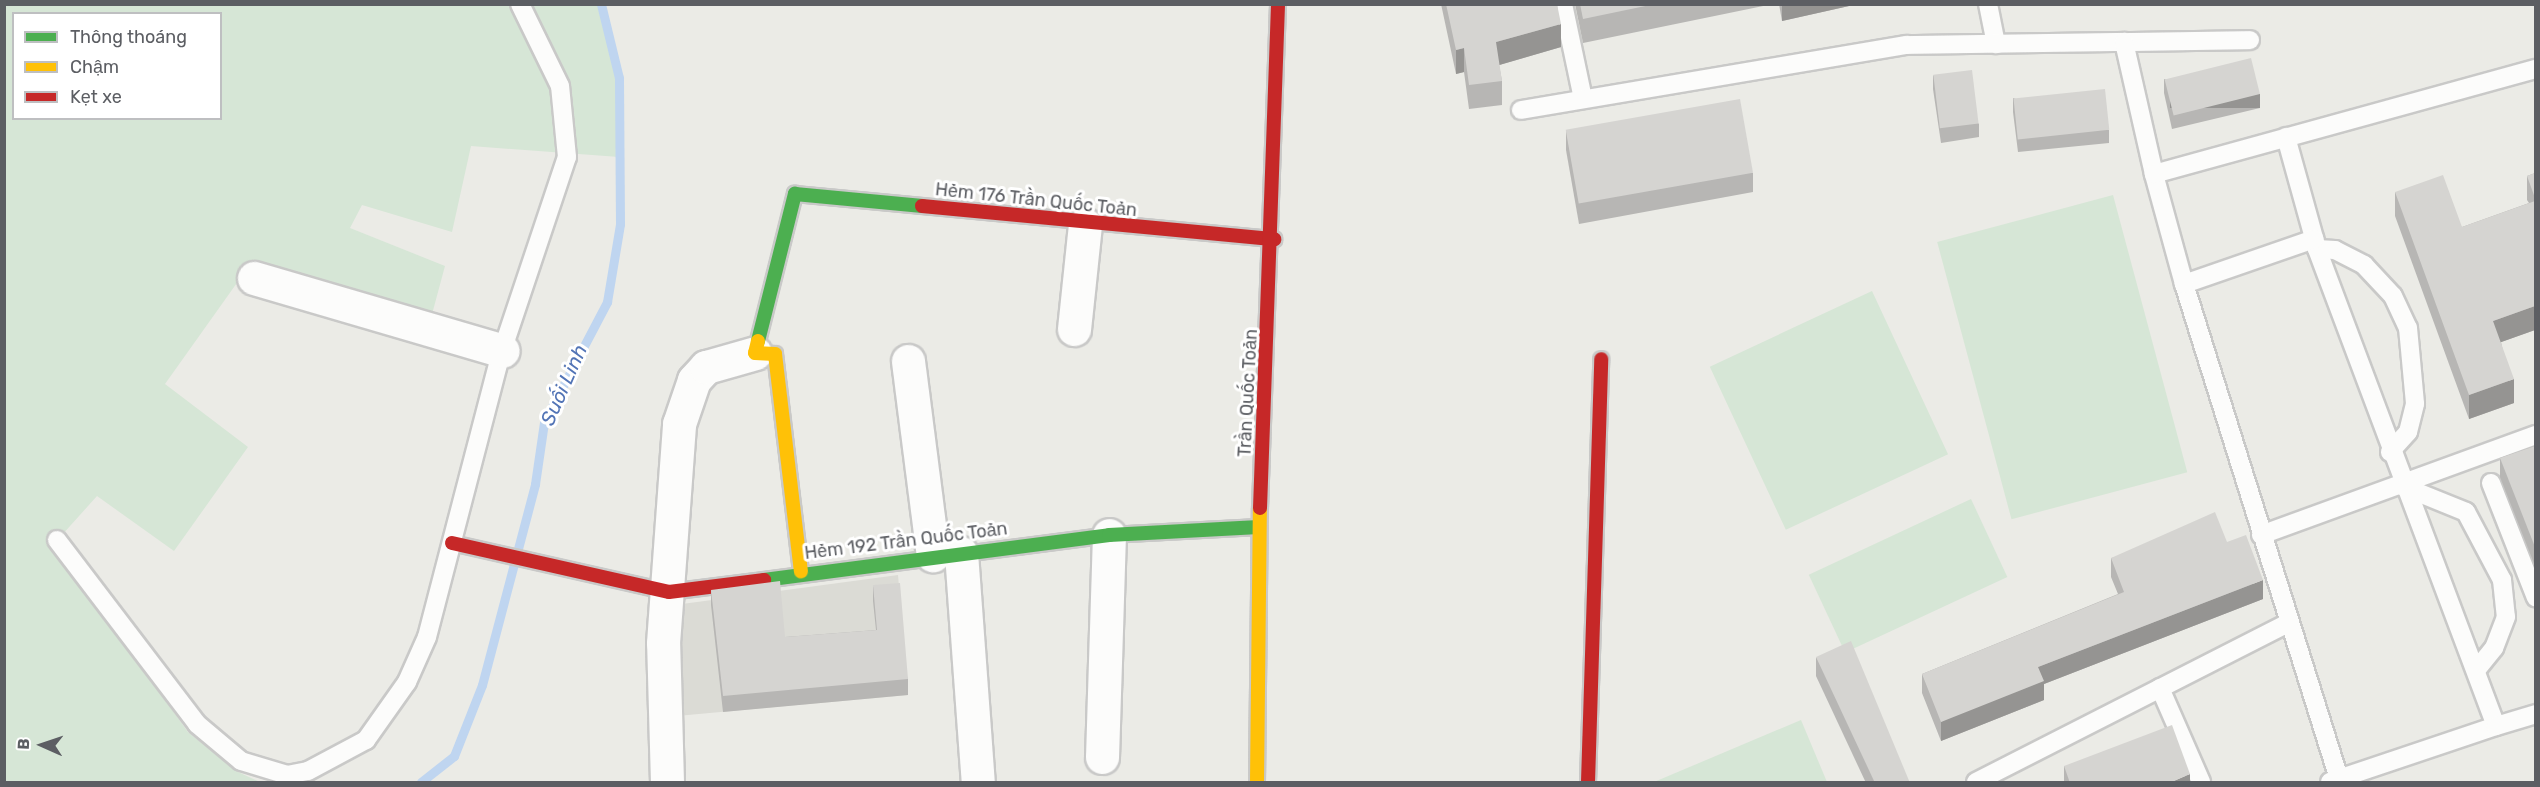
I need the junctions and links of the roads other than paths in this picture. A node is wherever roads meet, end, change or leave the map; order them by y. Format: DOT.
graph roads {
  1 [pos="520,4"];
  2 [pos="1278,4"];
  3 [pos="1563,4"];
  4 [pos="1988,4"];
  5 [pos="2250,40"];
  6 [pos="2124,42"];
  7 [pos="1996,44"];
  8 [pos="2535,69"];
  9 [pos="1583,99"];
  10 [pos="1521,110"];
  11 [pos="2286,137"];
  12 [pos="2154,174"];
  13 [pos="1085,225"];
  14 [pos="1274,239"];
  15 [pos="2315,244"];
  16 [pos="254,278"];
  17 [pos="2184,284"];
  18 [pos="1074,329"];
  19 [pos="502,351"];
  20 [pos="756,353"];
  21 [pos="1601,359"];
  22 [pos="908,361"];
  23 [pos="2535,435"];
  24 [pos="2390,452"];
  25 [pos="2491,483"];
  26 [pos="2402,486"];
  27 [pos="1259,527"];
  28 [pos="1109,535"];
  29 [pos="2261,535"];
  30 [pos="57,540"];
  31 [pos="452,543"];
  32 [pos="947,554"];
  33 [pos="801,571"];
  34 [pos="669,592"];
  35 [pos="2535,598"];
  36 [pos="2290,622"];
  37 [pos="2476,670"];
  38 [pos="2160,688"];
  39 [pos="2535,714"];
  40 [pos="2496,726"];
  41 [pos="1102,757"];
  42 [pos="2001,777"];
  43 [pos="2336,781"];
  44 [pos="667,783"];
  45 [pos="978,783"];
  46 [pos="1257,783"];
  47 [pos="1588,783"];
  48 [pos="1976,783"];
  49 [pos="2201,783"];
  1 -- 19 [label="lane"];
  2 -- 14 [label="street, Trần Quốc Toản"];
  3 -- 9 [label="lane"];
  4 -- 7 [label="lane"];
  5 -- 6 [label="lane"];
  6 -- 7 [label="lane"];
  6 -- 12 [label="lane"];
  7 -- 9 [label="lane"];
  8 -- 11 [label="lane"];
  9 -- 10 [label="lane"];
  11 -- 12 [label="lane"];
  11 -- 15 [label="lane"];
  12 -- 17 [label="lane"];
  13 -- 14 [label="street, Hẻm 176 Trần Quốc Toản"];
  13 -- 18 [label="street"];
  13 -- 20 [label="street, Hẻm 176 Trần Quốc Toản"];
  14 -- 27 [label="street, Trần Quốc Toản"];
  15 -- 17 [label="lane"];
  15 -- 24 [label="lane"];
  15 -- 24 [label="lane"];
  16 -- 19 [label="street"];
  17 -- 29 [label="lane"];
  19 -- 31 [label="lane"];
  20 -- 33 [label="street"];
  20 -- 34 [label="street"];
  21 -- 47 [label="street"];
  22 -- 32 [label="street"];
  23 -- 26 [label="lane"];
  24 -- 26 [label="lane"];
  25 -- 35 [label="lane"];
  26 -- 29 [label="lane"];
  26 -- 37 [label="lane"];
  26 -- 37 [label="lane"];
  27 -- 28 [label="street, Hẻm 192 Trần Quốc Toản"];
  27 -- 46 [label="street, Trần Quốc Toản"];
  28 -- 32 [label="street, Hẻm 192 Trần Quốc Toản"];
  28 -- 41 [label="street"];
  29 -- 36 [label="lane"];
  30 -- 31 [label="lane"];
  31 -- 34 [label="street, Hẻm 192 Trần Quốc Toản"];
  32 -- 33 [label="street, Hẻm 192 Trần Quốc Toản"];
  32 -- 45 [label="street"];
  33 -- 34 [label="street, Hẻm 192 Trần Quốc Toản"];
  34 -- 44 [label="street"];
  36 -- 38 [label="lane"];
  36 -- 43 [label="lane"];
  37 -- 40 [label="lane"];
  38 -- 42 [label="lane"];
  38 -- 49 [label="lane"];
  39 -- 40 [label="lane"];
  40 -- 43 [label="lane"];
  42 -- 48 [label="lane"];
}
